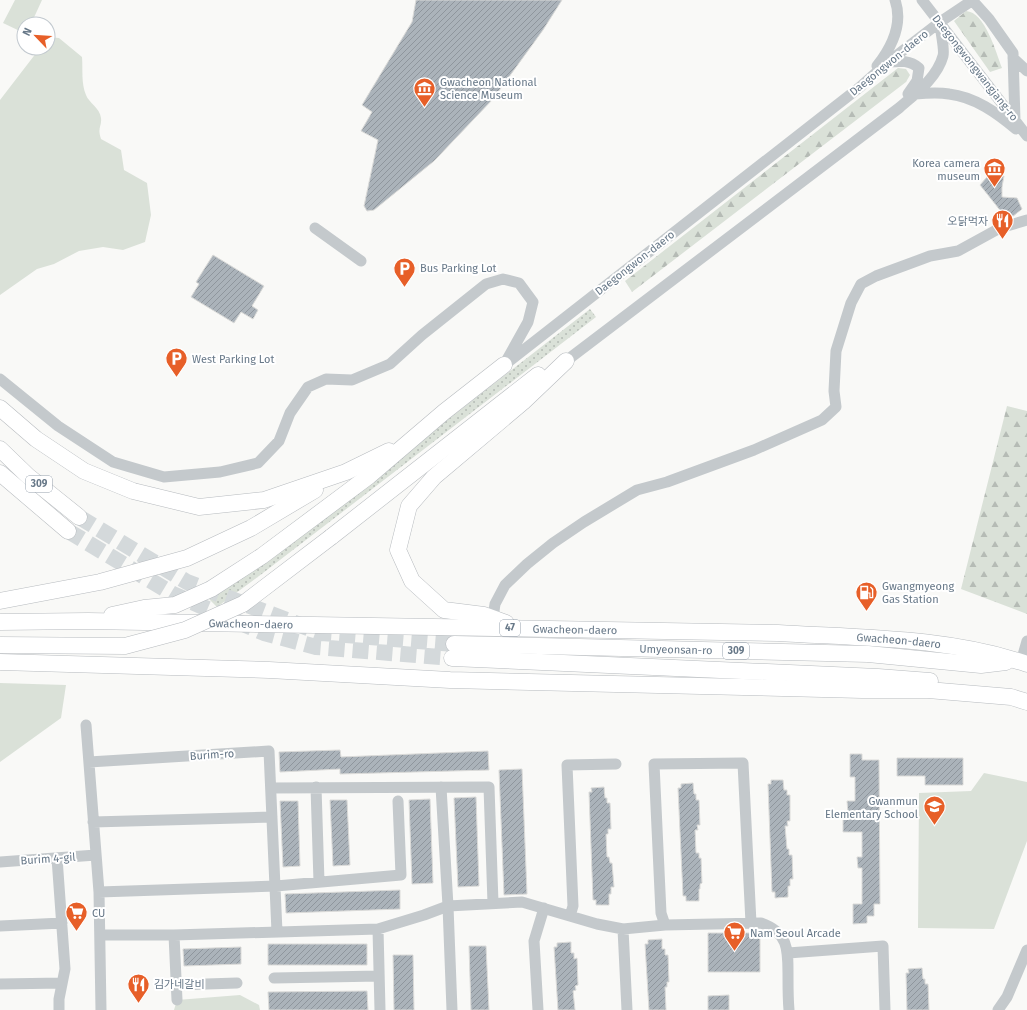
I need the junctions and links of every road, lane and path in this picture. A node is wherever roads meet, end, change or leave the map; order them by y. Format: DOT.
graph roads {
  1 [pos="895,0"];
  2 [pos="922,0"];
  3 [pos="973,0"];
  4 [pos="940,22"];
  5 [pos="1013,58"];
  6 [pos="888,62"];
  7 [pos="1027,71"];
  8 [pos="860,87"];
  9 [pos="915,94"];
  10 [pos="899,108"];
  11 [pos="1015,121"];
  12 [pos="1027,137"];
  13 [pos="1027,220"];
  14 [pos="314,228"];
  15 [pos="361,261"];
  16 [pos="566,361"];
  17 [pos="504,366"];
  18 [pos="0,379"];
  19 [pos="0,408"];
  20 [pos="412,439"];
  21 [pos="0,449"];
  22 [pos="346,472"];
  23 [pos="0,473"];
  24 [pos="7,482"];
  25 [pos="79,517"];
  26 [pos="68,531"];
  27 [pos="0,601"];
  28 [pos="0,617"];
  29 [pos="493,618"];
  30 [pos="88,621"];
  31 [pos="0,622"];
  32 [pos="23,622"];
  33 [pos="521,628"];
  34 [pos="1027,641"];
  35 [pos="0,645"];
  36 [pos="0,662"];
  37 [pos="1022,662"];
  38 [pos="1011,698"];
  39 [pos="1027,702"];
  40 [pos="86,725"];
  41 [pos="89,762"];
  42 [pos="616,764"];
  43 [pos="440,787"];
  44 [pos="271,788"];
  45 [pos="316,788"];
  46 [pos="398,801"];
  47 [pos="272,818"];
  48 [pos="93,822"];
  49 [pos="96,856"];
  50 [pos="57,858"];
  51 [pos="0,862"];
  52 [pos="319,882"];
  53 [pos="276,886"];
  54 [pos="99,892"];
  55 [pos="494,903"];
  56 [pos="448,906"];
  57 [pos="544,908"];
  58 [pos="570,916"];
  59 [pos="751,922"];
  60 [pos="62,923"];
  61 [pos="665,925"];
  62 [pos="0,926"];
  63 [pos="378,929"];
  64 [pos="623,929"];
  65 [pos="277,932"];
  66 [pos="100,935"];
  67 [pos="174,935"];
  68 [pos="1027,950"];
  69 [pos="788,953"];
  70 [pos="379,976"];
  71 [pos="274,978"];
  72 [pos="62,983"];
  73 [pos="237,983"];
  74 [pos="0,984"];
  75 [pos="176,985"];
  76 [pos="177,1000"];
  77 [pos="59,1010"];
  78 [pos="101,1010"];
  79 [pos="380,1010"];
  80 [pos="452,1010"];
  81 [pos="538,1010"];
  82 [pos="627,1010"];
  83 [pos="789,1010"];
  84 [pos="885,1010"];
  85 [pos="998,1010"];
  1 -- 8 [label="street"];
  2 -- 4 [label="street, Daegongwongwangjang-ro"];
  3 -- 4 [label="street"];
  3 -- 5 [label="street"];
  4 -- 6 [label="street, Daegongwon-daero"];
  4 -- 9 [label="street, Daegongwon-daero"];
  4 -- 11 [label="street, Daegongwongwangjang-ro"];
  5 -- 7 [label="street"];
  5 -- 11 [label="street"];
  6 -- 8 [label="street, Daegongwon-daero"];
  6 -- 10 [label="street"];
  8 -- 17 [label="street, Daegongwon-daero"];
  9 -- 10 [label="street, Daegongwon-daero"];
  9 -- 12 [label="street"];
  10 -- 16 [label="street, Daegongwon-daero"];
  11 -- 12 [label="street, Daegongwongwangjang-ro"];
  13 -- 29 [label="street"];
  14 -- 15 [label="street"];
  16 -- 29 [label="highway"];
  16 -- 35 [label="highway, bridge"];
  17 -- 18 [label="street"];
  17 -- 20 [label="highway"];
  19 -- 22 [label="highway"];
  20 -- 22 [label="highway"];
  20 -- 30 [label="highway"];
  21 -- 25 [label="highway, 309"];
  22 -- 27 [label="highway"];
  23 -- 24 [label="highway, 309"];
  24 -- 26 [label="highway, 309"];
  28 -- 32 [label="highway"];
  29 -- 33 [label="highway"];
  30 -- 32 [label="highway, Gwacheon-daero / 47"];
  30 -- 33 [label="highway, Gwacheon-daero / 47"];
  31 -- 32 [label="highway, Gwacheon-daero / 47"];
  33 -- 37 [label="highway, Gwacheon-daero / 47"];
  34 -- 37 [label="street"];
  36 -- 38 [label="highway"];
  37 -- 38 [label="highway, Umyeonsan-ro / 309"];
  38 -- 39 [label="highway"];
  40 -- 41 [label="street"];
  41 -- 44 [label="street, Burim-ro"];
  41 -- 48 [label="street"];
  42 -- 58 [label="street"];
  43 -- 45 [label="street"];
  43 -- 55 [label="street"];
  43 -- 56 [label="street"];
  44 -- 45 [label="street"];
  44 -- 47 [label="street, Burim-ro"];
  45 -- 52 [label="street"];
  46 -- 52 [label="street"];
  47 -- 48 [label="street"];
  47 -- 53 [label="street, Burim-ro"];
  48 -- 49 [label="street"];
  49 -- 50 [label="street, Burim 4-gil"];
  49 -- 54 [label="street"];
  50 -- 51 [label="street, Burim 4-gil"];
  50 -- 60 [label="street"];
  52 -- 53 [label="street"];
  53 -- 54 [label="street"];
  53 -- 65 [label="street, Burim-ro"];
  54 -- 66 [label="street"];
  55 -- 56 [label="street"];
  55 -- 57 [label="street"];
  56 -- 63 [label="street"];
  56 -- 80 [label="street"];
  57 -- 58 [label="street"];
  57 -- 81 [label="street"];
  58 -- 64 [label="street"];
  59 -- 61 [label="street"];
  59 -- 61 [label="street"];
  59 -- 69 [label="street"];
  60 -- 62 [label="street"];
  60 -- 72 [label="street"];
  61 -- 64 [label="street"];
  63 -- 65 [label="street"];
  63 -- 70 [label="street"];
  64 -- 82 [label="street"];
  65 -- 67 [label="street"];
  66 -- 67 [label="street"];
  66 -- 78 [label="street"];
  67 -- 75 [label="street"];
  68 -- 85 [label="street"];
  69 -- 83 [label="street"];
  69 -- 84 [label="street"];
  70 -- 71 [label="street"];
  70 -- 79 [label="street"];
  72 -- 74 [label="street"];
  72 -- 77 [label="street"];
  73 -- 75 [label="street"];
  75 -- 76 [label="street"];
}
